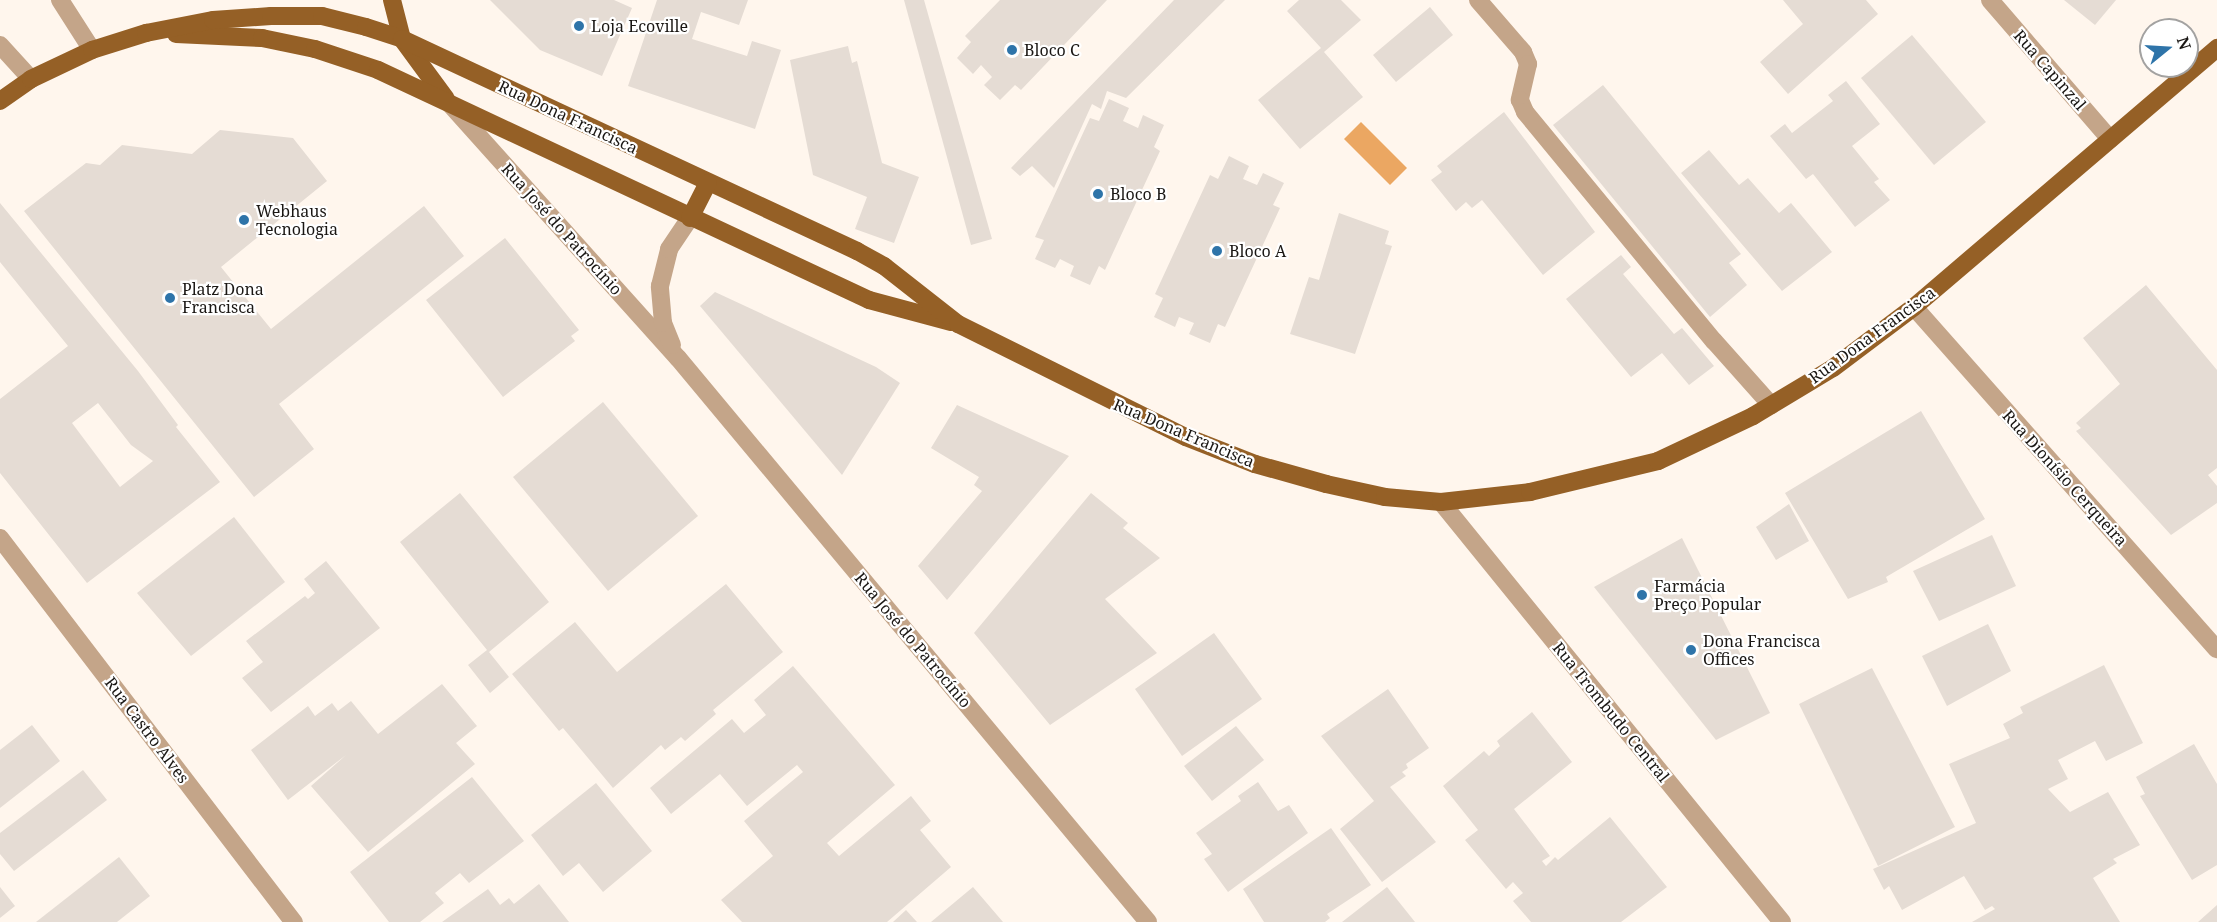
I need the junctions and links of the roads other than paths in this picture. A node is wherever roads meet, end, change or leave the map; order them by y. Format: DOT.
graph roads {
  1 [pos="60,0"];
  2 [pos="392,0"];
  3 [pos="1478,0"];
  4 [pos="1990,0"];
  5 [pos="146,33"];
  6 [pos="402,39"];
  7 [pos="0,45"];
  8 [pos="2217,48"];
  9 [pos="92,50"];
  10 [pos="30,79"];
  11 [pos="446,99"];
  12 [pos="0,101"];
  13 [pos="2110,139"];
  14 [pos="708,183"];
  15 [pos="690,218"];
  16 [pos="1914,307"];
  17 [pos="958,324"];
  18 [pos="678,358"];
  19 [pos="1771,405"];
  20 [pos="1441,502"];
  21 [pos="0,538"];
  22 [pos="2217,649"];
  23 [pos="294,922"];
  24 [pos="1148,922"];
  25 [pos="1782,922"];
  1 -- 9 [label="street"];
  2 -- 6 [label="main road"];
  3 -- 19 [label="street"];
  4 -- 13 [label="street, Rua Capinzal"];
  5 -- 6 [label="main road, Rua Dona Francisca"];
  5 -- 9 [label="main road, Rua Dona Francisca"];
  5 -- 11 [label="main road, Rua Dona Francisca"];
  6 -- 11 [label="main road"];
  6 -- 14 [label="main road, Rua Dona Francisca"];
  7 -- 10 [label="street"];
  8 -- 13 [label="main road, Rua Dona Francisca"];
  9 -- 10 [label="main road, Rua Dona Francisca"];
  10 -- 12 [label="main road, Rua Dona Francisca"];
  11 -- 15 [label="main road, Rua Dona Francisca"];
  11 -- 18 [label="street, Rua José do Patrocínio"];
  13 -- 16 [label="main road, Rua Dona Francisca"];
  14 -- 15 [label="main road"];
  14 -- 17 [label="main road, Rua Dona Francisca"];
  15 -- 17 [label="main road, Rua Dona Francisca"];
  15 -- 18 [label="street, Rua José do Patrocínio"];
  16 -- 19 [label="main road, Rua Dona Francisca"];
  16 -- 22 [label="street, Rua Dionísio Cerqueira"];
  17 -- 20 [label="main road, Rua Dona Francisca"];
  18 -- 24 [label="street, Rua José do Patrocínio"];
  19 -- 20 [label="main road, Rua Dona Francisca"];
  20 -- 25 [label="street, Rua Trombudo Central"];
  21 -- 23 [label="street, Rua Castro Alves"];
}
